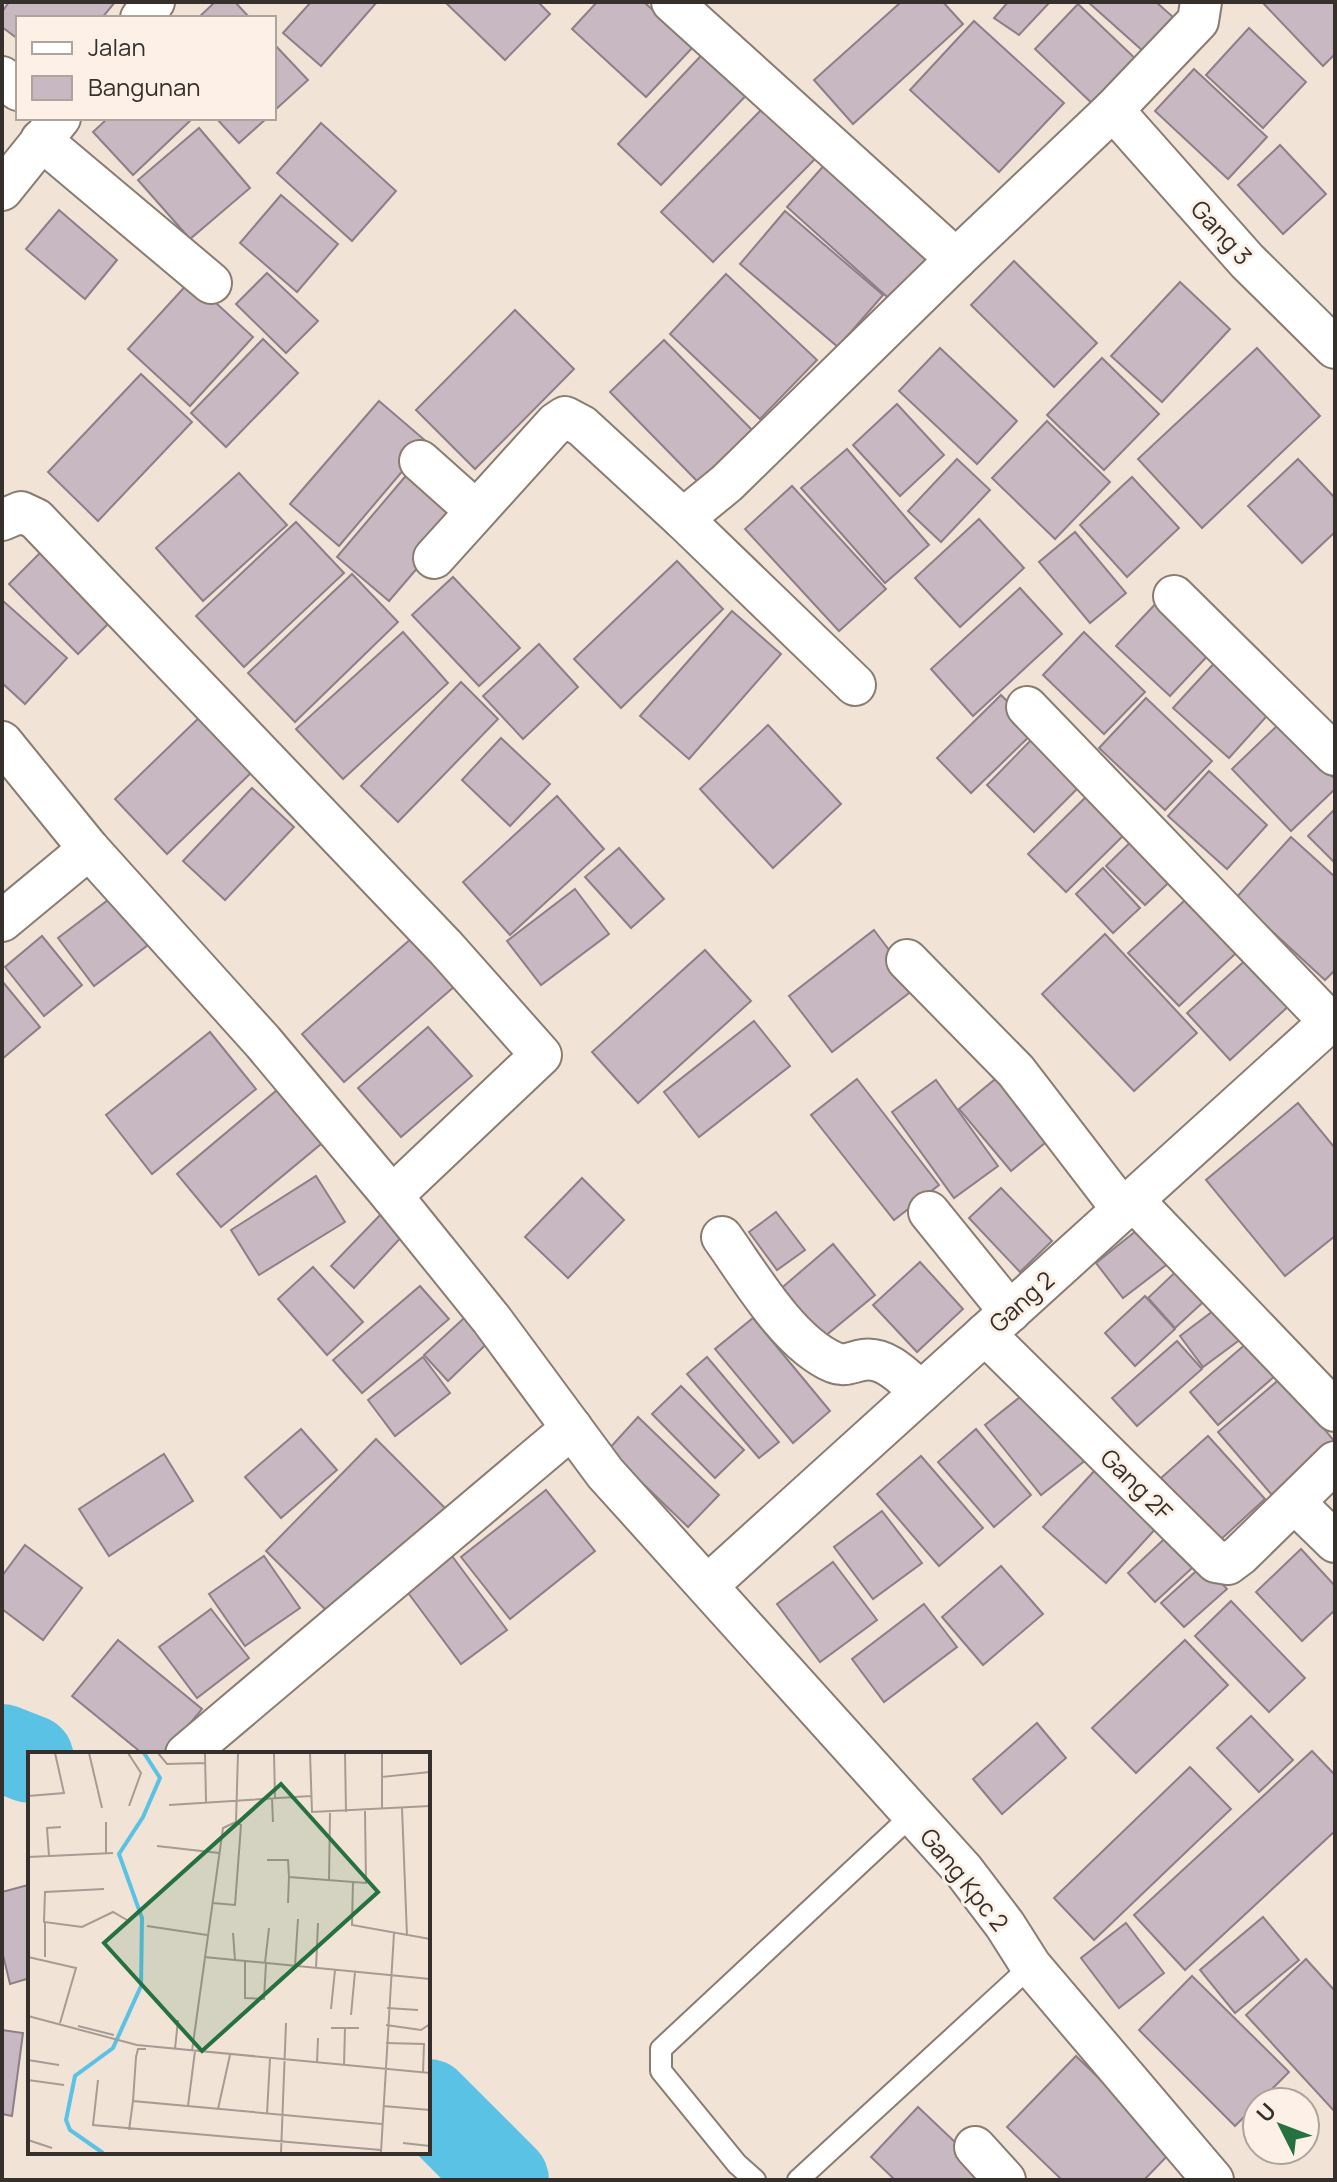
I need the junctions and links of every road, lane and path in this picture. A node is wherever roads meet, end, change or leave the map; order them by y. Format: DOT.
graph roads {
  1 [pos="672,2"];
  2 [pos="1201,2"];
  3 [pos="1113,110"];
  4 [pos="52,125"];
  5 [pos="2,190"];
  6 [pos="956,259"];
  7 [pos="211,283"];
  8 [pos="1335,348"];
  9 [pos="420,461"];
  10 [pos="476,511"];
  11 [pos="683,519"];
  12 [pos="2,520"];
  13 [pos="434,558"];
  14 [pos="1174,596"];
  15 [pos="855,685"];
  16 [pos="1027,707"];
  17 [pos="2,742"];
  18 [pos="1335,755"];
  19 [pos="89,849"];
  20 [pos="2,921"];
  21 [pos="907,960"];
  22 [pos="1332,1019"];
  23 [pos="392,1196"];
  24 [pos="1128,1205"];
  25 [pos="929,1212"];
  26 [pos="722,1237"];
  27 [pos="997,1323"];
  28 [pos="921,1392"];
  29 [pos="1335,1411"];
  30 [pos="572,1428"];
  31 [pos="1335,1462"];
  32 [pos="1295,1503"];
  33 [pos="1335,1542"];
  34 [pos="708,1585"];
  35 [pos="188,1752"];
  36 [pos="912,1815"];
  37 [pos="1031,1966"];
  38 [pos="975,2147"];
  39 [pos="755,2180"];
  40 [pos="798,2180"];
  41 [pos="1005,2180"];
  42 [pos="1213,2180"];
  1 -- 6 [label="street"];
  2 -- 3 [label="street"];
  3 -- 6 [label="street"];
  3 -- 8 [label="street, Gang 3"];
  4 -- 5 [label="street"];
  4 -- 7 [label="street"];
  6 -- 11 [label="street"];
  9 -- 10 [label="street"];
  10 -- 11 [label="street"];
  10 -- 13 [label="street"];
  11 -- 15 [label="street"];
  12 -- 23 [label="street"];
  14 -- 18 [label="street"];
  16 -- 22 [label="street"];
  17 -- 19 [label="street, Gang Kpc 2"];
  19 -- 20 [label="street"];
  19 -- 23 [label="street, Gang Kpc 2"];
  21 -- 24 [label="street"];
  22 -- 24 [label="street, Gang 2"];
  23 -- 30 [label="street, Gang Kpc 2"];
  24 -- 27 [label="street, Gang 2"];
  24 -- 29 [label="street"];
  25 -- 27 [label="street"];
  26 -- 28 [label="street"];
  27 -- 28 [label="street, Gang 2"];
  27 -- 32 [label="street, Gang 2F"];
  28 -- 34 [label="street, Gang 2"];
  30 -- 34 [label="street, Gang Kpc 2"];
  30 -- 35 [label="street"];
  31 -- 32 [label="street"];
  32 -- 33 [label="street"];
  34 -- 36 [label="street, Gang Kpc 2"];
  36 -- 37 [label="street, Gang Kpc 2"];
  36 -- 39 [label="lane"];
  37 -- 40 [label="lane"];
  37 -- 42 [label="street, Gang Kpc 2"];
  38 -- 41 [label="street"];
}
